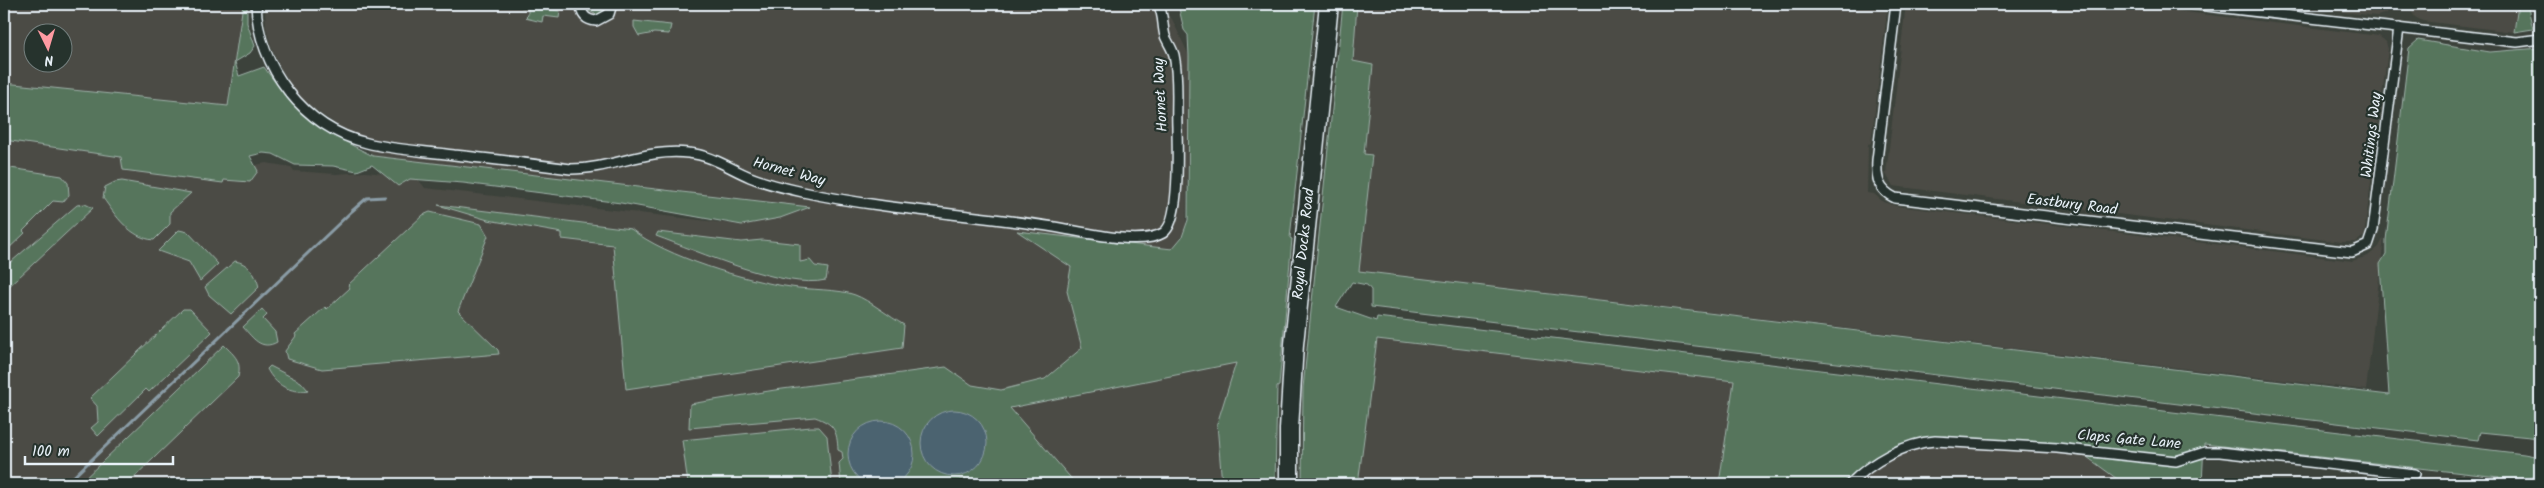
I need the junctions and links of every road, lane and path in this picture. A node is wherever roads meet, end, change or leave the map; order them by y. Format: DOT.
graph roads {
  1 [pos="256,4"];
  2 [pos="581,4"];
  3 [pos="612,4"];
  4 [pos="1158,4"];
  5 [pos="1329,4"];
  6 [pos="1896,4"];
  7 [pos="2190,4"];
  8 [pos="2399,28"];
  9 [pos="2540,39"];
  10 [pos="2368,245"];
  11 [pos="2415,474"];
  12 [pos="1289,484"];
  13 [pos="1850,484"];
  1 -- 4 [label="street, Hornet Way"];
  2 -- 3 [label="street"];
  5 -- 12 [label="highway, Royal Docks Road"];
  6 -- 10 [label="street, Eastbury Road"];
  7 -- 8 [label="street"];
  8 -- 9 [label="street"];
  8 -- 10 [label="street, Whitings Way"];
  11 -- 13 [label="street, Claps Gate Lane"];
}
